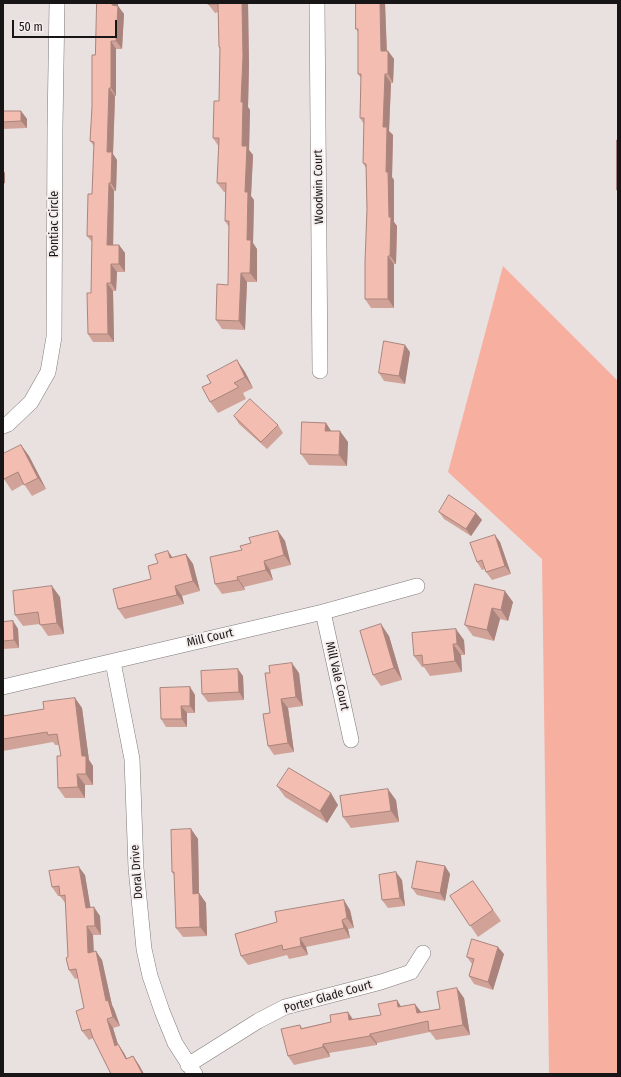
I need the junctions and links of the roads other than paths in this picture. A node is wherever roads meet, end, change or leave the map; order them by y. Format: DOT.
graph roads {
  1 [pos="57,3"];
  2 [pos="317,3"];
  3 [pos="320,371"];
  4 [pos="3,426"];
  5 [pos="417,586"];
  6 [pos="322,612"];
  7 [pos="113,662"];
  8 [pos="3,687"];
  9 [pos="351,740"];
  10 [pos="424,953"];
  11 [pos="191,1069"];
  1 -- 4 [label="street, Pontiac Circle"];
  2 -- 3 [label="street, Woodwin Court"];
  5 -- 6 [label="street, Mill Court"];
  6 -- 7 [label="street, Mill Court"];
  6 -- 9 [label="street, Mill Vale Court"];
  7 -- 8 [label="street, Mill Court"];
  7 -- 11 [label="street, Doral Drive"];
  10 -- 11 [label="street, Porter Glade Court"];
}
